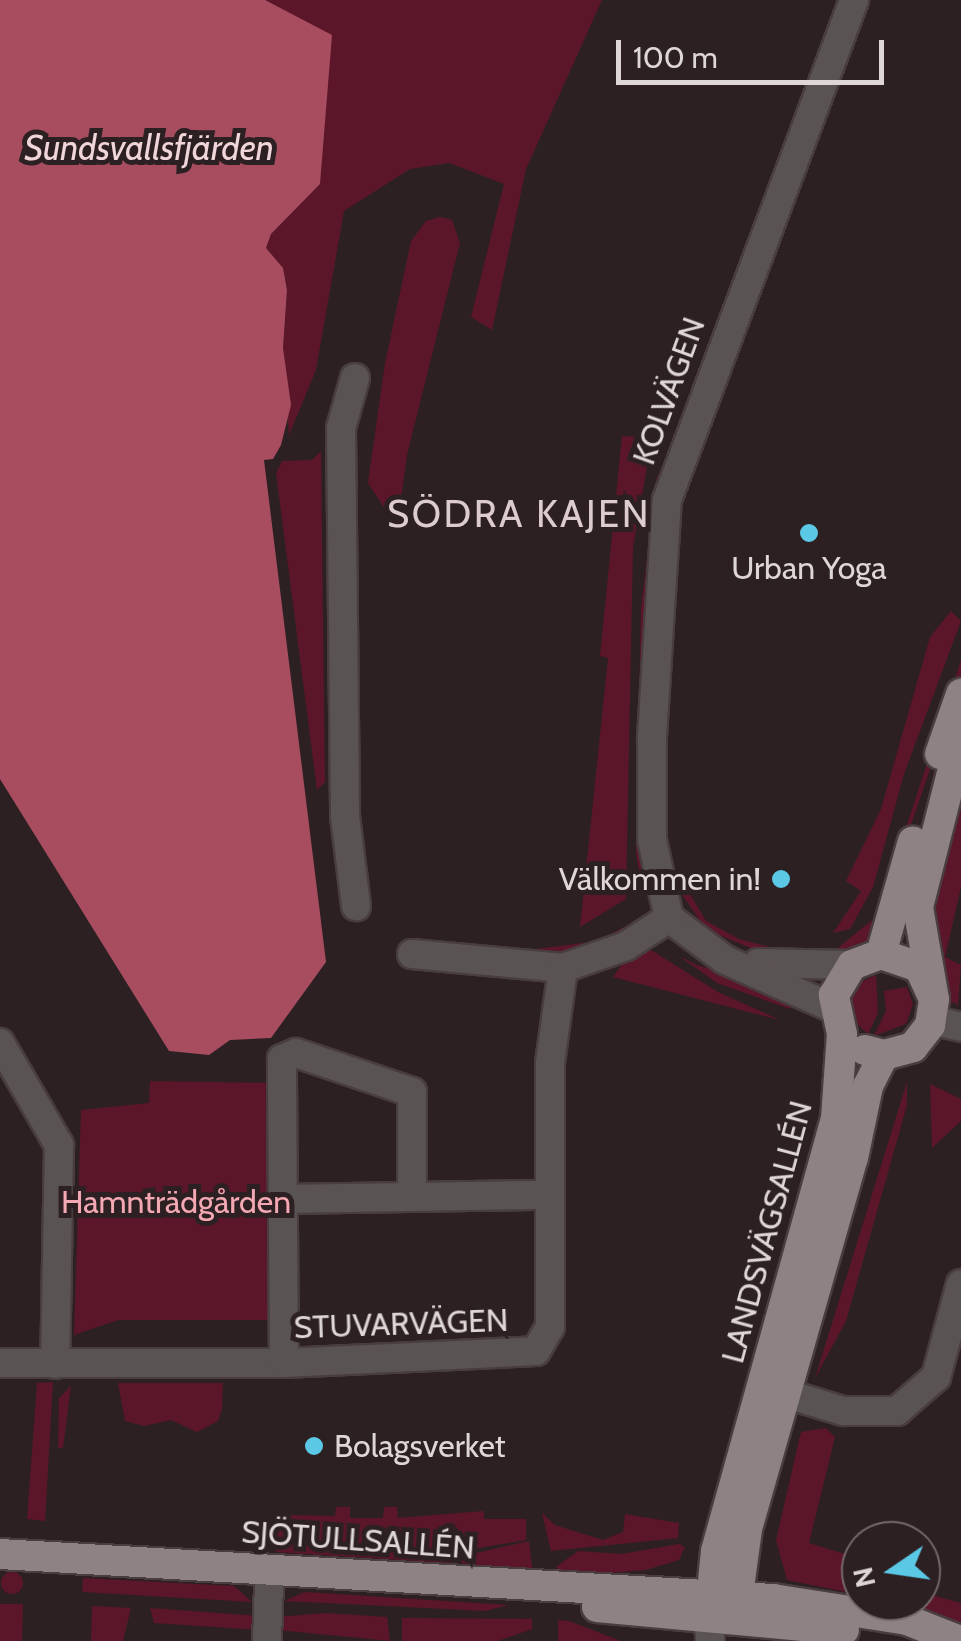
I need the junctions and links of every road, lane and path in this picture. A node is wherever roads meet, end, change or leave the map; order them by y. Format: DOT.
graph roads {
  1 [pos="854,0"];
  2 [pos="355,378"];
  3 [pos="961,694"];
  4 [pos="961,737"];
  5 [pos="356,906"];
  6 [pos="670,918"];
  7 [pos="412,954"];
  8 [pos="881,954"];
  9 [pos="742,965"];
  10 [pos="852,965"];
  11 [pos="563,968"];
  12 [pos="942,1015"];
  13 [pos="838,1021"];
  14 [pos="0,1043"];
  15 [pos="884,1055"];
  16 [pos="550,1195"];
  17 [pos="412,1196"];
  18 [pos="282,1199"];
  19 [pos="961,1284"];
  20 [pos="0,1363"];
  21 [pos="284,1363"];
  22 [pos="55,1364"];
  23 [pos="773,1390"];
  24 [pos="0,1554"];
  25 [pos="0,1570"];
  26 [pos="268,1584"];
  27 [pos="722,1618"];
  28 [pos="267,1641"];
  29 [pos="916,1641"];
  30 [pos="960,1641"];
  1 -- 6 [label="street, KOLVÄGEN"];
  2 -- 5 [label="street"];
  3 -- 8 [label="main road"];
  4 -- 12 [label="main road"];
  6 -- 9 [label="street"];
  6 -- 11 [label="street"];
  7 -- 11 [label="street"];
  8 -- 10 [label="main road"];
  8 -- 12 [label="main road"];
  9 -- 10 [label="street"];
  9 -- 13 [label="street"];
  10 -- 13 [label="main road, LANDSVÄGSALLÉN"];
  11 -- 16 [label="street, STUVARVÄGEN"];
  12 -- 15 [label="main road"];
  13 -- 15 [label="main road"];
  13 -- 23 [label="main road, LANDSVÄGSALLÉN"];
  14 -- 22 [label="street"];
  15 -- 23 [label="main road, LANDSVÄGSALLÉN"];
  16 -- 17 [label="street"];
  16 -- 21 [label="street, STUVARVÄGEN"];
  17 -- 18 [label="street"];
  17 -- 18 [label="street"];
  18 -- 21 [label="street"];
  19 -- 23 [label="street"];
  20 -- 22 [label="street, STUVARVÄGEN"];
  21 -- 22 [label="street, STUVARVÄGEN"];
  23 -- 27 [label="main road, LANDSVÄGSALLÉN"];
  24 -- 27 [label="main road, SJÖTULLSALLÉN"];
  25 -- 26 [label="main road, SJÖTULLSALLÉN"];
  26 -- 27 [label="main road, SJÖTULLSALLÉN"];
  26 -- 28 [label="street"];
  27 -- 29 [label="main road"];
  27 -- 30 [label="main road"];
}
